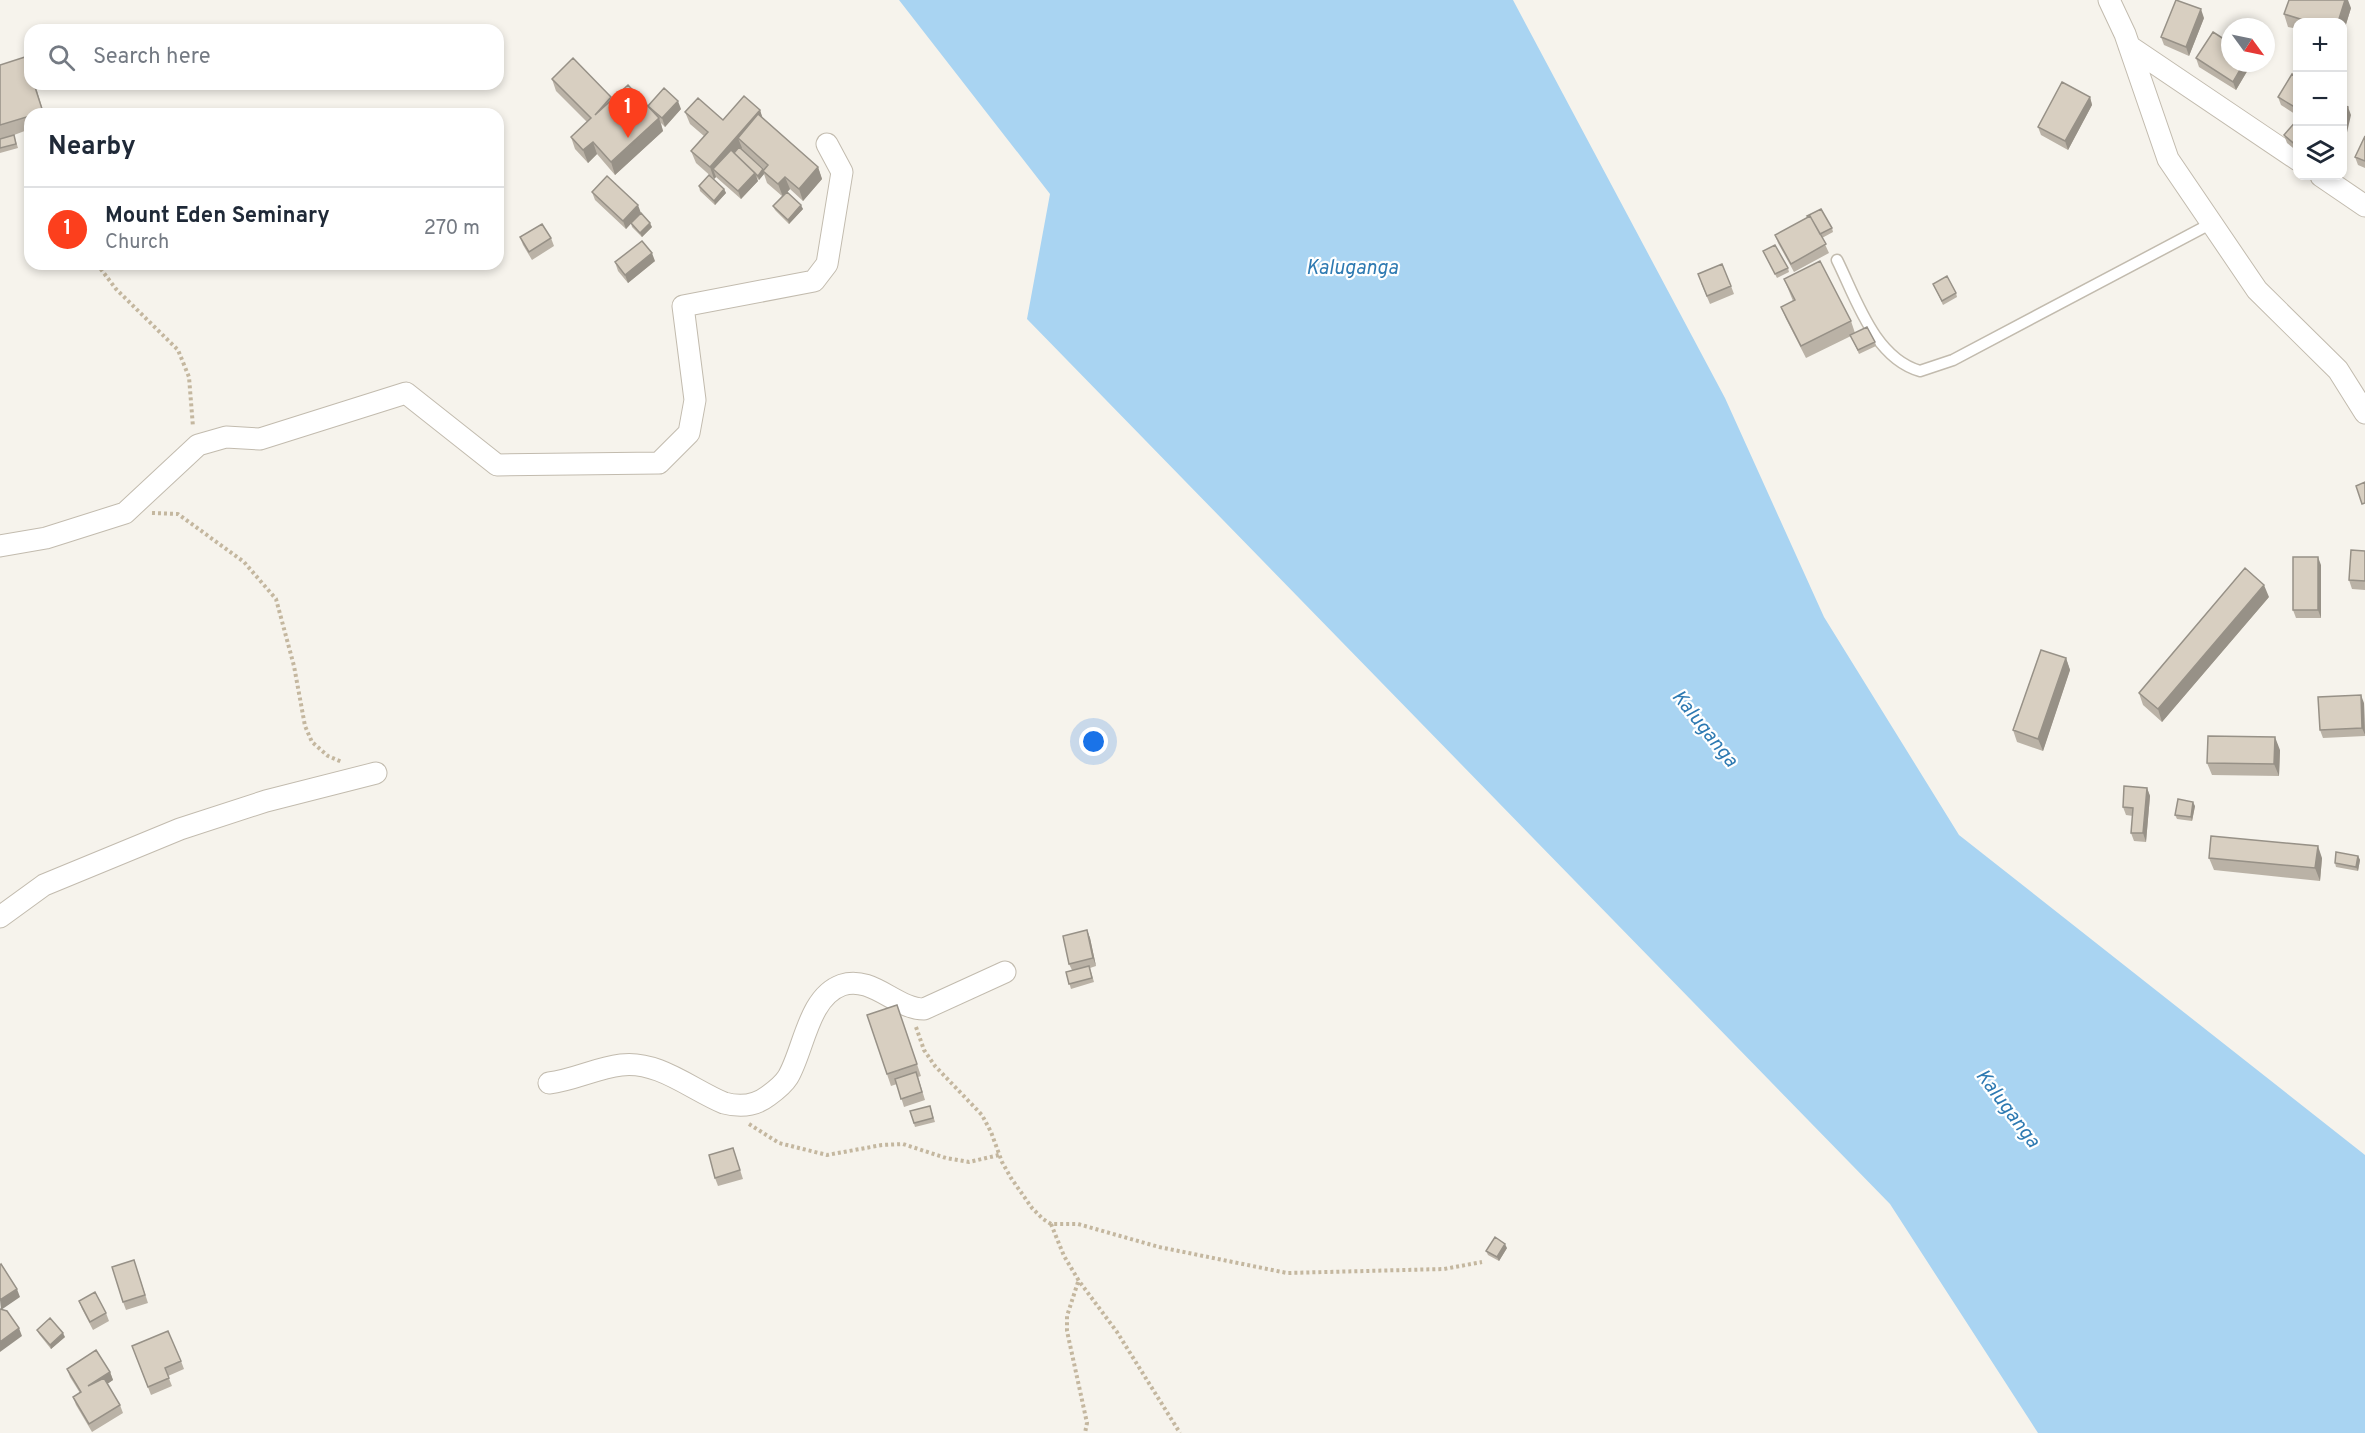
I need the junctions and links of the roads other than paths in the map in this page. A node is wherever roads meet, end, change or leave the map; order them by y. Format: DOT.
graph roads {
  1 [pos="2109,0"];
  2 [pos="2129,46"];
  3 [pos="827,144"];
  4 [pos="2293,157"];
  5 [pos="2327,180"];
  6 [pos="2365,206"];
  7 [pos="2212,224"];
  8 [pos="1838,260"];
  9 [pos="2365,413"];
  10 [pos="0,546"];
  11 [pos="376,773"];
  12 [pos="0,917"];
  13 [pos="1005,972"];
  14 [pos="549,1083"];
  1 -- 2 [label="street"];
  2 -- 4 [label="street"];
  2 -- 7 [label="street"];
  3 -- 10 [label="street"];
  5 -- 6 [label="street"];
  7 -- 8 [label="lane"];
  7 -- 9 [label="street"];
  11 -- 12 [label="street"];
  13 -- 14 [label="street"];
}
